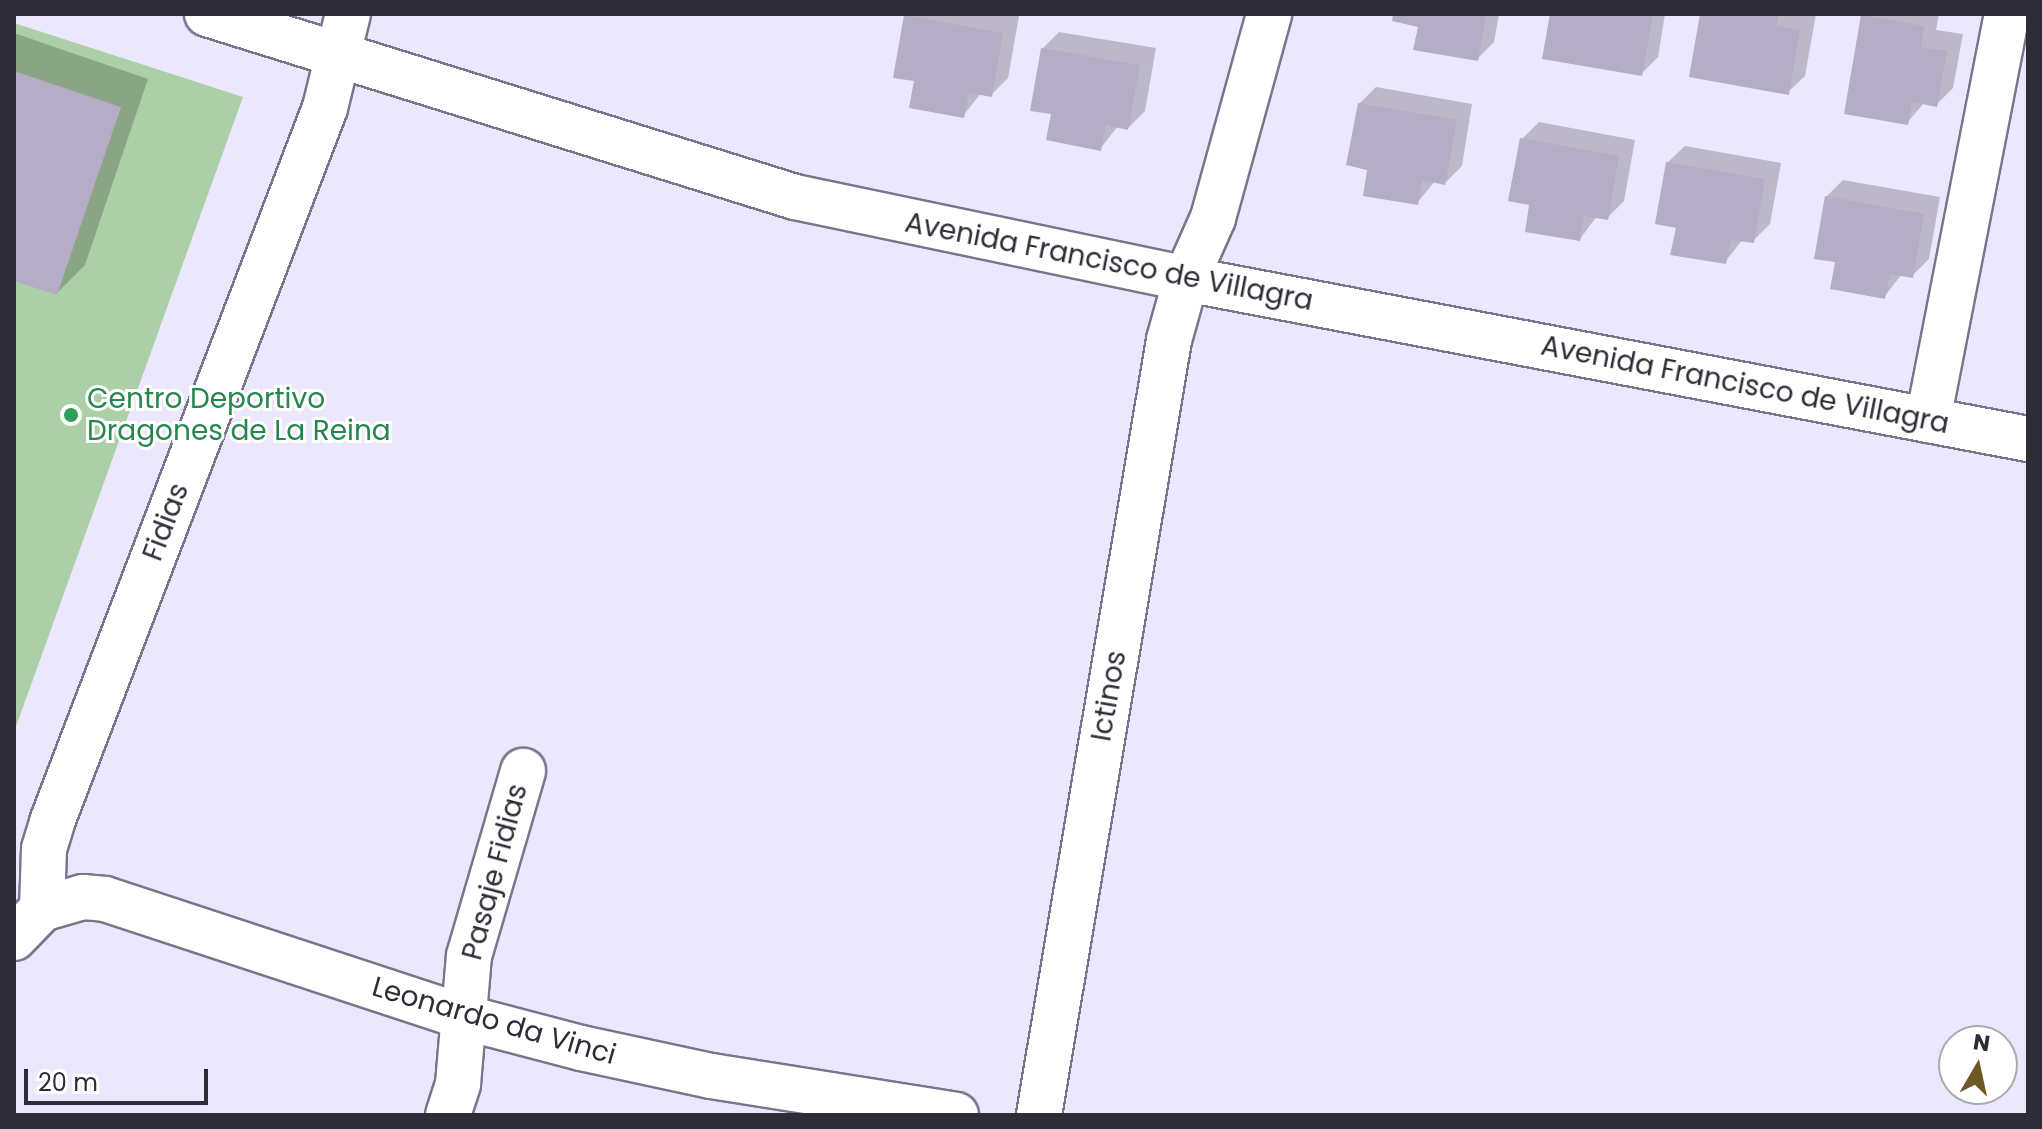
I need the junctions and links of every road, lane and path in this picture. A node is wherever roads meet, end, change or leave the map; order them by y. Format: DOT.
graph roads {
  1 [pos="207,14"];
  2 [pos="1269,14"];
  3 [pos="2007,14"];
  4 [pos="343,34"];
  5 [pos="1186,279"];
  6 [pos="1928,420"];
  7 [pos="2028,439"];
  8 [pos="523,771"];
  9 [pos="28,923"];
  10 [pos="463,1017"];
  11 [pos="448,1115"];
  12 [pos="956,1115"];
  13 [pos="1039,1115"];
  1 -- 4 [label="street, Avenida Francisco de Villagra"];
  2 -- 5 [label="street, Ictinos"];
  3 -- 6 [label="street"];
  4 -- 5 [label="street, Avenida Francisco de Villagra"];
  4 -- 9 [label="street, Fidias"];
  5 -- 6 [label="street, Avenida Francisco de Villagra"];
  5 -- 13 [label="street, Ictinos"];
  6 -- 7 [label="street, Avenida Francisco de Villagra"];
  8 -- 10 [label="street, Pasaje Fidias"];
  9 -- 10 [label="street, Leonardo da Vinci"];
  10 -- 11 [label="street, Pasaje Fidias"];
  10 -- 12 [label="street, Leonardo da Vinci"];
}
